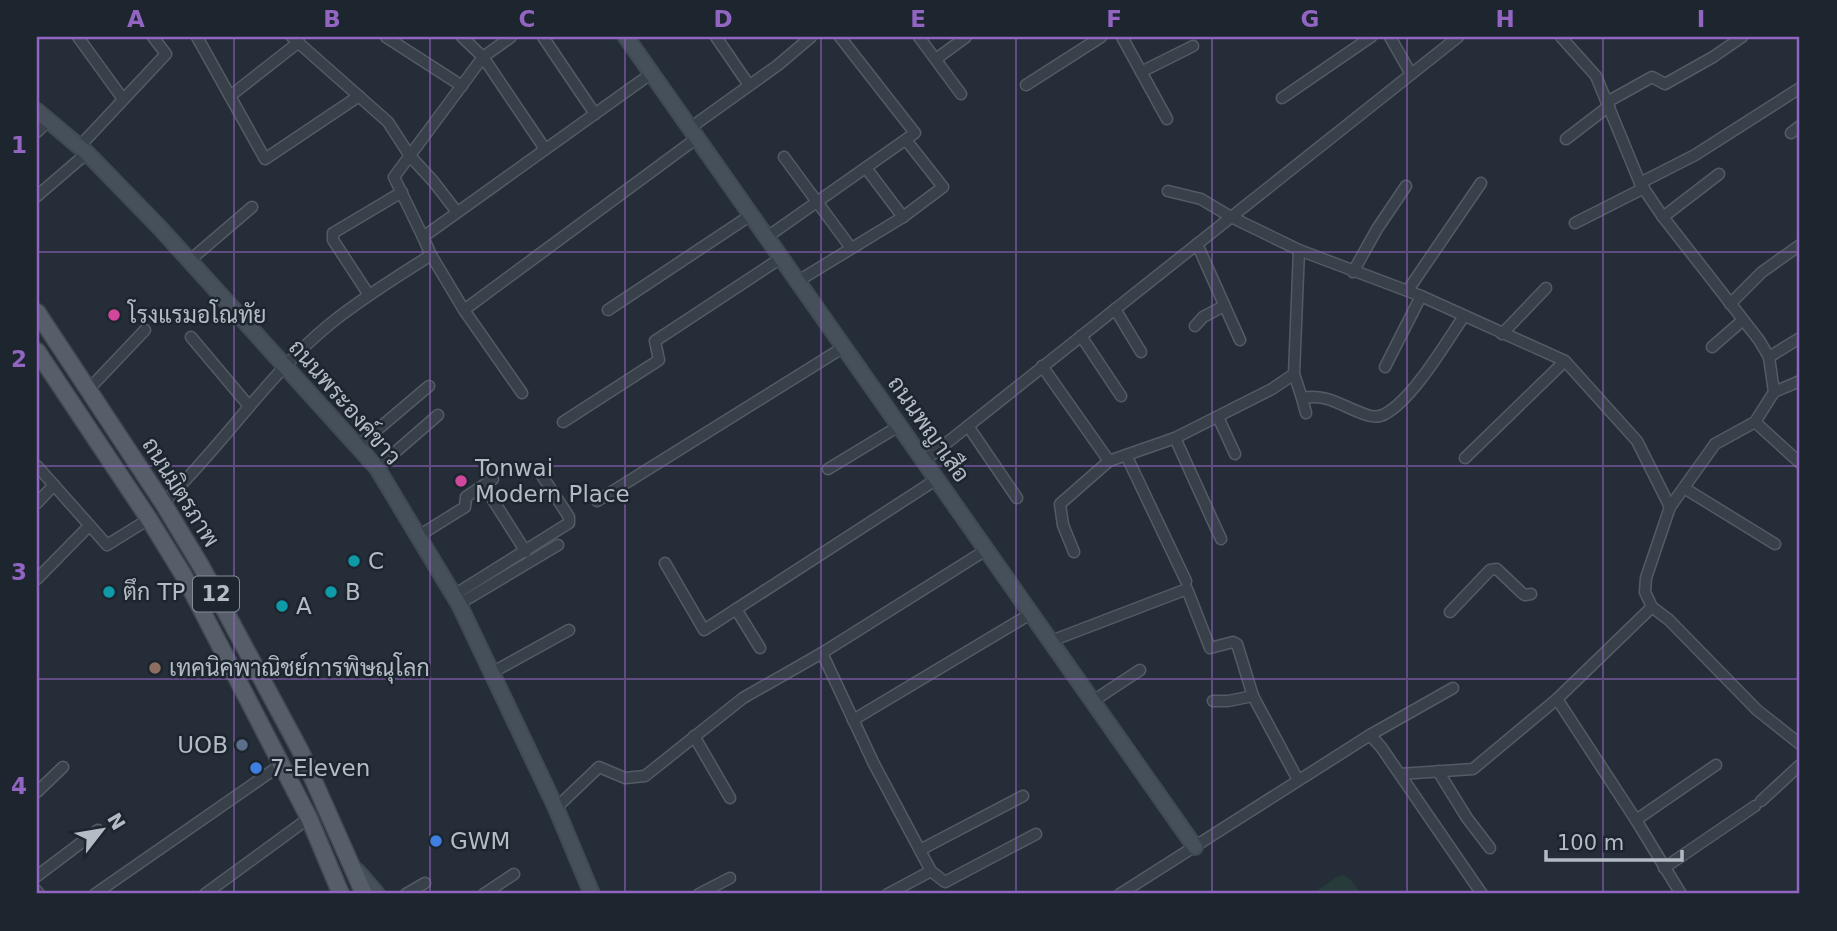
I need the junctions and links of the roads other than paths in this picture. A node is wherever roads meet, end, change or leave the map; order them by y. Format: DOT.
graph roads {
  1 [pos="78,37"];
  2 [pos="153,37"];
  3 [pos="197,37"];
  4 [pos="386,37"];
  5 [pos="462,37"];
  6 [pos="511,37"];
  7 [pos="543,37"];
  8 [pos="626,37"];
  9 [pos="716,37"];
  10 [pos="811,37"];
  11 [pos="840,37"];
  12 [pos="919,37"];
  13 [pos="966,37"];
  14 [pos="1101,37"];
  15 [pos="1122,37"];
  16 [pos="1371,37"];
  17 [pos="1390,37"];
  18 [pos="1458,37"];
  19 [pos="1561,37"];
  20 [pos="1742,37"];
  21 [pos="295,39"];
  22 [pos="1193,46"];
  23 [pos="484,57"];
  24 [pos="936,59"];
  25 [pos="1141,72"];
  26 [pos="652,73"];
  27 [pos="1411,74"];
  28 [pos="748,85"];
  29 [pos="1026,85"];
  30 [pos="462,86"];
  31 [pos="1800,88"];
  32 [pos="961,94"];
  33 [pos="230,96"];
  34 [pos="359,96"];
  35 [pos="1282,98"];
  36 [pos="123,99"];
  37 [pos="1608,104"];
  38 [pos="595,114"];
  39 [pos="42,116"];
  40 [pos="1167,119"];
  41 [pos="37,132"];
  42 [pos="694,133"];
  43 [pos="1566,139"];
  44 [pos="906,140"];
  45 [pos="545,149"];
  46 [pos="83,150"];
  47 [pos="410,156"];
  48 [pos="784,157"];
  49 [pos="866,167"];
  50 [pos="1719,174"];
  51 [pos="1481,183"];
  52 [pos="1642,185"];
  53 [pos="1406,186"];
  54 [pos="1168,191"];
  55 [pos="402,192"];
  56 [pos="37,196"];
  57 [pos="817,202"];
  58 [pos="252,207"];
  59 [pos="457,212"];
  60 [pos="751,215"];
  61 [pos="903,217"];
  62 [pos="1231,217"];
  63 [pos="1663,218"];
  64 [pos="1575,223"];
  65 [pos="423,237"];
  66 [pos="767,237"];
  67 [pos="1197,244"];
  68 [pos="1800,244"];
  69 [pos="851,248"];
  70 [pos="1299,250"];
  71 [pos="432,255"];
  72 [pos="781,258"];
  73 [pos="189,261"];
  74 [pos="1353,272"];
  75 [pos="798,281"];
  76 [pos="1546,288"];
  77 [pos="1408,290"];
  78 [pos="369,295"];
  79 [pos="1421,296"];
  80 [pos="1730,303"];
  81 [pos="1224,306"];
  82 [pos="1115,309"];
  83 [pos="464,310"];
  84 [pos="608,310"];
  85 [pos="37,312"];
  86 [pos="1464,316"];
  87 [pos="1743,320"];
  88 [pos="1195,326"];
  89 [pos="145,330"];
  90 [pos="1503,334"];
  91 [pos="1081,336"];
  92 [pos="191,337"];
  93 [pos="1800,338"];
  94 [pos="1240,340"];
  95 [pos="844,347"];
  96 [pos="1712,347"];
  97 [pos="37,351"];
  98 [pos="1141,352"];
  99 [pos="1769,357"];
  100 [pos="1565,361"];
  101 [pos="1042,366"];
  102 [pos="285,367"];
  103 [pos="1385,367"];
  104 [pos="1294,374"];
  105 [pos="1800,381"];
  106 [pos="429,386"];
  107 [pos="88,390"];
  108 [pos="1774,392"];
  109 [pos="522,393"];
  110 [pos="1121,396"];
  111 [pos="1302,398"];
  112 [pos="249,406"];
  113 [pos="1306,413"];
  114 [pos="438,415"];
  115 [pos="1218,417"];
  116 [pos="563,422"];
  117 [pos="1755,422"];
  118 [pos="899,426"];
  119 [pos="968,426"];
  120 [pos="1175,438"];
  121 [pos="358,446"];
  122 [pos="1236,454"];
  123 [pos="1126,455"];
  124 [pos="1465,458"];
  125 [pos="924,461"];
  126 [pos="1109,461"];
  127 [pos="1800,463"];
  128 [pos="37,466"];
  129 [pos="377,468"];
  130 [pos="537,468"];
  131 [pos="828,469"];
  132 [pos="493,479"];
  133 [pos="937,479"];
  134 [pos="54,485"];
  135 [pos="1684,488"];
  136 [pos="1017,498"];
  137 [pos="493,500"];
  138 [pos="597,501"];
  139 [pos="37,503"];
  140 [pos="163,503"];
  141 [pos="1670,507"];
  142 [pos="149,519"];
  143 [pos="89,526"];
  144 [pos="419,535"];
  145 [pos="1221,539"];
  146 [pos="558,544"];
  147 [pos="1775,544"];
  148 [pos="986,550"];
  149 [pos="527,552"];
  150 [pos="1074,552"];
  151 [pos="665,563"];
  152 [pos="37,579"];
  153 [pos="1186,581"];
  154 [pos="1531,594"];
  155 [pos="457,600"];
  156 [pos="1652,607"];
  157 [pos="736,609"];
  158 [pos="1450,612"];
  159 [pos="1032,613"];
  160 [pos="569,630"];
  161 [pos="1051,641"];
  162 [pos="760,648"];
  163 [pos="822,653"];
  164 [pos="1140,670"];
  165 [pos="494,672"];
  166 [pos="1452,688"];
  167 [pos="1253,696"];
  168 [pos="1557,699"];
  169 [pos="1093,701"];
  170 [pos="1213,701"];
  171 [pos="853,720"];
  172 [pos="1370,735"];
  173 [pos="694,736"];
  174 [pos="1799,741"];
  175 [pos="282,764"];
  176 [pos="1716,765"];
  177 [pos="1800,765"];
  178 [pos="63,767"];
  179 [pos="1438,771"];
  180 [pos="1400,774"];
  181 [pos="1298,780"];
  182 [pos="37,792"];
  183 [pos="1023,796"];
  184 [pos="730,798"];
  185 [pos="556,808"];
  186 [pos="309,818"];
  187 [pos="1636,820"];
  188 [pos="98,830"];
  189 [pos="1036,834"];
  190 [pos="1195,847"];
  191 [pos="1490,848"];
  192 [pos="920,850"];
  193 [pos="352,864"];
  194 [pos="1664,868"];
  195 [pos="931,871"];
  196 [pos="514,874"];
  197 [pos="37,876"];
  198 [pos="730,878"];
  199 [pos="425,883"];
  200 [pos="95,894"];
  201 [pos="205,894"];
  202 [pos="341,894"];
  203 [pos="364,894"];
  204 [pos="377,894"];
  205 [pos="406,894"];
  206 [pos="484,894"];
  207 [pos="592,894"];
  208 [pos="699,894"];
  209 [pos="888,894"];
  210 [pos="1120,894"];
  211 [pos="1482,894"];
  212 [pos="1681,894"];
  1 -- 36 [label="street"];
  2 -- 36 [label="street"];
  3 -- 33 [label="street"];
  4 -- 30 [label="street"];
  5 -- 23 [label="street"];
  6 -- 23 [label="street"];
  7 -- 38 [label="street"];
  8 -- 26 [label="street, ถนนพญาเสือ"];
  9 -- 28 [label="street"];
  10 -- 28 [label="street"];
  11 -- 44 [label="street"];
  12 -- 24 [label="street"];
  13 -- 24 [label="street"];
  14 -- 29 [label="street"];
  15 -- 25 [label="street"];
  16 -- 35 [label="street"];
  17 -- 27 [label="street"];
  18 -- 27 [label="street"];
  19 -- 37 [label="street"];
  20 -- 37 [label="street"];
  21 -- 33 [label="street"];
  21 -- 34 [label="street"];
  22 -- 25 [label="street"];
  23 -- 30 [label="street"];
  23 -- 45 [label="street"];
  24 -- 32 [label="street"];
  25 -- 40 [label="street"];
  26 -- 38 [label="street"];
  26 -- 42 [label="street, ถนนพญาเสือ"];
  27 -- 62 [label="street"];
  28 -- 42 [label="street"];
  30 -- 47 [label="street"];
  31 -- 52 [label="street"];
  33 -- 34 [label="street"];
  34 -- 47 [label="street"];
  36 -- 46 [label="street"];
  37 -- 43 [label="street"];
  37 -- 52 [label="street"];
  38 -- 45 [label="street"];
  39 -- 41 [label="street"];
  39 -- 46 [label="street, ถนนพระองค์ขาว"];
  42 -- 60 [label="street, ถนนพญาเสือ"];
  42 -- 83 [label="street"];
  44 -- 49 [label="street"];
  44 -- 61 [label="street"];
  45 -- 59 [label="street"];
  46 -- 56 [label="street"];
  46 -- 73 [label="street, ถนนพระองค์ขาว"];
  47 -- 55 [label="street"];
  47 -- 59 [label="street"];
  48 -- 57 [label="street"];
  49 -- 57 [label="street"];
  49 -- 61 [label="street"];
  50 -- 63 [label="street"];
  51 -- 77 [label="street"];
  52 -- 63 [label="street"];
  52 -- 64 [label="street"];
  53 -- 74 [label="street"];
  54 -- 62 [label="street"];
  55 -- 65 [label="street"];
  55 -- 78 [label="street"];
  57 -- 66 [label="street"];
  57 -- 69 [label="street"];
  58 -- 73 [label="street"];
  59 -- 65 [label="street"];
  60 -- 66 [label="street, ถนนพญาเสือ"];
  60 -- 84 [label="street"];
  61 -- 69 [label="street"];
  62 -- 67 [label="street"];
  62 -- 70 [label="street"];
  63 -- 80 [label="street"];
  65 -- 71 [label="street"];
  66 -- 72 [label="street, ถนนพญาเสือ"];
  67 -- 81 [label="street"];
  67 -- 82 [label="street"];
  68 -- 80 [label="street"];
  69 -- 75 [label="street"];
  70 -- 74 [label="street"];
  70 -- 104 [label="street"];
  71 -- 78 [label="street"];
  71 -- 83 [label="street"];
  72 -- 75 [label="street, ถนนพญาเสือ"];
  72 -- 116 [label="street"];
  73 -- 102 [label="street, ถนนพระองค์ขาว"];
  74 -- 77 [label="street"];
  75 -- 95 [label="street, ถนนพญาเสือ"];
  76 -- 90 [label="street"];
  77 -- 79 [label="street"];
  78 -- 102 [label="street"];
  79 -- 86 [label="street"];
  79 -- 103 [label="street"];
  80 -- 87 [label="street"];
  81 -- 88 [label="street"];
  81 -- 94 [label="street"];
  82 -- 91 [label="street"];
  82 -- 98 [label="street"];
  83 -- 109 [label="street"];
  85 -- 107 [label="main road, ถนนมิตรภาพ / 12"];
  86 -- 90 [label="street"];
  86 -- 111 [label="street"];
  87 -- 96 [label="street"];
  87 -- 99 [label="street"];
  89 -- 107 [label="street"];
  90 -- 100 [label="street"];
  91 -- 101 [label="street"];
  91 -- 110 [label="street"];
  92 -- 112 [label="street"];
  93 -- 99 [label="street"];
  95 -- 118 [label="street, ถนนพญาเสือ"];
  95 -- 138 [label="street"];
  97 -- 142 [label="main road, ถนนมิตรภาพ / 12"];
  99 -- 108 [label="street"];
  100 -- 124 [label="street"];
  100 -- 141 [label="street"];
  101 -- 119 [label="street"];
  101 -- 126 [label="street"];
  102 -- 112 [label="street"];
  102 -- 121 [label="street, ถนนพระองค์ขาว"];
  104 -- 111 [label="street"];
  104 -- 115 [label="street"];
  105 -- 108 [label="street"];
  106 -- 121 [label="street"];
  107 -- 140 [label="main road, ถนนมิตรภาพ / 12"];
  108 -- 117 [label="street"];
  111 -- 113 [label="street"];
  112 -- 140 [label="street"];
  114 -- 129 [label="street"];
  115 -- 120 [label="street"];
  115 -- 122 [label="street"];
  117 -- 127 [label="street"];
  117 -- 135 [label="street"];
  118 -- 125 [label="street, ถนนพญาเสือ"];
  118 -- 131 [label="street"];
  119 -- 125 [label="street"];
  119 -- 136 [label="street"];
  120 -- 123 [label="street"];
  120 -- 145 [label="street"];
  121 -- 129 [label="street, ถนนพระองค์ขาว"];
  123 -- 126 [label="street"];
  123 -- 153 [label="street"];
  125 -- 133 [label="street, ถนนพญาเสือ"];
  126 -- 150 [label="street"];
  128 -- 134 [label="street"];
  129 -- 144 [label="street, ถนนพระองค์ขาว"];
  130 -- 149 [label="street"];
  132 -- 144 [label="street"];
  133 -- 148 [label="street, ถนนพญาเสือ"];
  133 -- 157 [label="street"];
  134 -- 139 [label="street"];
  134 -- 143 [label="street"];
  135 -- 141 [label="street"];
  135 -- 147 [label="street"];
  137 -- 149 [label="street"];
  140 -- 193 [label="main road, ถนนมิตรภาพ / 12"];
  141 -- 156 [label="street"];
  142 -- 143 [label="street"];
  142 -- 175 [label="main road, ถนนมิตรภาพ / 12"];
  143 -- 152 [label="street"];
  144 -- 155 [label="street, ถนนพระองค์ขาว"];
  146 -- 155 [label="street"];
  148 -- 159 [label="street, ถนนพญาเสือ"];
  148 -- 163 [label="street"];
  149 -- 155 [label="street"];
  151 -- 157 [label="street"];
  154 -- 158 [label="street"];
  155 -- 165 [label="street, ถนนพระองค์ขาว"];
  156 -- 168 [label="street"];
  156 -- 174 [label="street"];
  157 -- 162 [label="street"];
  159 -- 161 [label="street, ถนนพญาเสือ"];
  159 -- 171 [label="street"];
  160 -- 165 [label="street"];
  161 -- 167 [label="street"];
  161 -- 169 [label="street, ถนนพญาเสือ"];
  163 -- 171 [label="street"];
  163 -- 173 [label="street"];
  164 -- 169 [label="street"];
  165 -- 185 [label="street, ถนนพระองค์ขาว"];
  166 -- 172 [label="street"];
  167 -- 170 [label="street"];
  167 -- 181 [label="street"];
  168 -- 179 [label="street"];
  168 -- 187 [label="street"];
  169 -- 190 [label="street, ถนนพญาเสือ"];
  171 -- 192 [label="street"];
  172 -- 180 [label="street"];
  172 -- 181 [label="street"];
  173 -- 184 [label="street"];
  173 -- 185 [label="street"];
  175 -- 186 [label="main road, ถนนมิตรภาพ / 12"];
  175 -- 200 [label="street"];
  176 -- 187 [label="street"];
  177 -- 194 [label="street"];
  178 -- 182 [label="street"];
  179 -- 180 [label="street"];
  179 -- 191 [label="street"];
  180 -- 211 [label="street"];
  181 -- 190 [label="street"];
  183 -- 192 [label="street"];
  185 -- 207 [label="street, ถนนพระองค์ขาว"];
  186 -- 201 [label="street"];
  186 -- 202 [label="main road, ถนนมิตรภาพ / 12"];
  187 -- 194 [label="street"];
  188 -- 197 [label="street"];
  189 -- 195 [label="street"];
  190 -- 210 [label="street"];
  192 -- 195 [label="street"];
  193 -- 203 [label="main road, ถนนมิตรภาพ / 12"];
  193 -- 204 [label="street"];
  194 -- 212 [label="street"];
  195 -- 209 [label="street"];
  196 -- 206 [label="street"];
  198 -- 208 [label="street"];
  199 -- 205 [label="street"];
}
